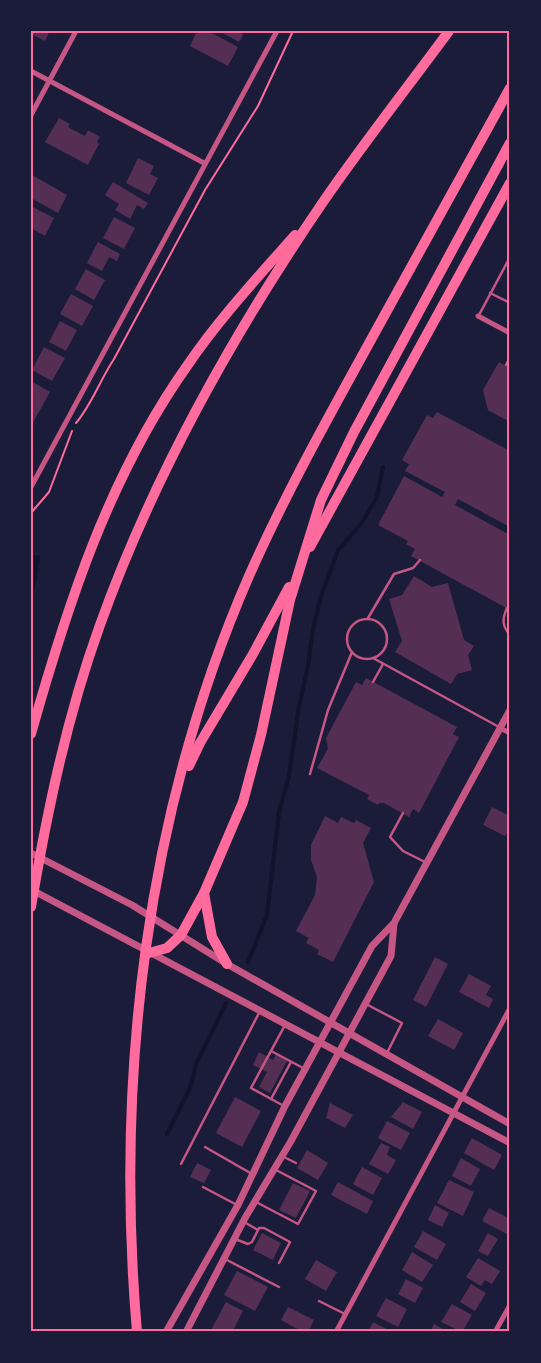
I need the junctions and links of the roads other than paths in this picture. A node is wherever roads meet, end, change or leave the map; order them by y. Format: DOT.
graph roads {
  1 [pos="76,31"];
  2 [pos="277,31"];
  3 [pos="449,31"];
  4 [pos="31,71"];
  5 [pos="49,81"];
  6 [pos="510,88"];
  7 [pos="31,115"];
  8 [pos="510,143"];
  9 [pos="204,164"];
  10 [pos="510,183"];
  11 [pos="325,200"];
  12 [pos="510,257"];
  13 [pos="490,293"];
  14 [pos="510,303"];
  15 [pos="478,316"];
  16 [pos="510,333"];
  17 [pos="510,357"];
  18 [pos="506,364"];
  19 [pos="31,471"];
  20 [pos="38,475"];
  21 [pos="31,487"];
  22 [pos="420,560"];
  23 [pos="507,608"];
  24 [pos="368,618"];
  25 [pos="510,635"];
  26 [pos="352,652"];
  27 [pos="373,658"];
  28 [pos="383,664"];
  29 [pos="373,682"];
  30 [pos="510,710"];
  31 [pos="500,728"];
  32 [pos="510,733"];
  33 [pos="31,734"];
  34 [pos="310,774"];
  35 [pos="175,799"];
  36 [pos="403,813"];
  37 [pos="31,853"];
  38 [pos="426,863"];
  39 [pos="31,889"];
  40 [pos="204,893"];
  41 [pos="31,907"];
  42 [pos="394,923"];
  43 [pos="182,935"];
  44 [pos="149,953"];
  45 [pos="227,964"];
  46 [pos="365,1004"];
  47 [pos="510,1008"];
  48 [pos="261,1010"];
  49 [pos="285,1023"];
  50 [pos="331,1023"];
  51 [pos="349,1034"];
  52 [pos="321,1042"];
  53 [pos="271,1051"];
  54 [pos="339,1052"];
  55 [pos="386,1054"];
  56 [pos="291,1062"];
  57 [pos="305,1069"];
  58 [pos="462,1096"];
  59 [pos="271,1099"];
  60 [pos="285,1106"];
  61 [pos="453,1114"];
  62 [pos="510,1124"];
  63 [pos="510,1142"];
  64 [pos="206,1147"];
  65 [pos="282,1156"];
  66 [pos="296,1163"];
  67 [pos="181,1164"];
  68 [pos="275,1169"];
  69 [pos="253,1175"];
  70 [pos="203,1188"];
  71 [pos="255,1201"];
  72 [pos="238,1205"];
  73 [pos="243,1222"];
  74 [pos="258,1230"];
  75 [pos="234,1239"];
  76 [pos="224,1258"];
  77 [pos="279,1262"];
  78 [pos="279,1288"];
  79 [pos="319,1301"];
  80 [pos="510,1305"];
  81 [pos="345,1314"];
  82 [pos="136,1332"];
  83 [pos="166,1332"];
  84 [pos="186,1332"];
  85 [pos="336,1332"];
  86 [pos="496,1332"];
  1 -- 5 [label="street"];
  2 -- 9 [label="street"];
  3 -- 11 [label="highway"];
  4 -- 5 [label="street"];
  5 -- 7 [label="street"];
  5 -- 9 [label="street"];
  6 -- 35 [label="highway"];
  8 -- 40 [label="highway"];
  9 -- 20 [label="street"];
  10 -- 35 [label="highway"];
  11 -- 33 [label="highway"];
  11 -- 41 [label="highway"];
  12 -- 13 [label="lane"];
  13 -- 14 [label="lane"];
  13 -- 15 [label="lane"];
  15 -- 16 [label="street"];
  17 -- 18 [label="lane"];
  19 -- 20 [label="street"];
  20 -- 21 [label="street"];
  22 -- 24 [label="lane"];
  23 -- 25 [label="lane"];
  24 -- 26 [label="lane"];
  24 -- 27 [label="lane"];
  26 -- 27 [label="lane"];
  26 -- 34 [label="lane"];
  27 -- 28 [label="lane"];
  28 -- 29 [label="lane"];
  28 -- 31 [label="lane"];
  30 -- 31 [label="street"];
  31 -- 32 [label="street"];
  31 -- 38 [label="street"];
  35 -- 82 [label="highway"];
  36 -- 38 [label="lane"];
  37 -- 43 [label="street"];
  38 -- 42 [label="street"];
  39 -- 44 [label="street"];
  40 -- 43 [label="highway"];
  40 -- 45 [label="highway"];
  42 -- 46 [label="street"];
  42 -- 50 [label="street"];
  43 -- 44 [label="highway"];
  43 -- 45 [label="street"];
  44 -- 48 [label="street"];
  45 -- 50 [label="street"];
  46 -- 51 [label="street"];
  46 -- 55 [label="lane"];
  47 -- 58 [label="street"];
  48 -- 49 [label="street"];
  48 -- 67 [label="lane"];
  49 -- 52 [label="street"];
  49 -- 53 [label="lane"];
  50 -- 51 [label="street"];
  50 -- 52 [label="street"];
  51 -- 54 [label="street"];
  51 -- 55 [label="street"];
  52 -- 54 [label="street"];
  52 -- 57 [label="street"];
  53 -- 56 [label="lane"];
  53 -- 59 [label="lane"];
  54 -- 61 [label="street"];
  54 -- 65 [label="street"];
  55 -- 58 [label="street"];
  56 -- 57 [label="lane"];
  56 -- 59 [label="lane"];
  57 -- 60 [label="street"];
  58 -- 61 [label="street"];
  58 -- 62 [label="street"];
  59 -- 60 [label="lane"];
  60 -- 69 [label="street"];
  61 -- 63 [label="street"];
  61 -- 81 [label="street"];
  64 -- 69 [label="lane"];
  65 -- 66 [label="lane"];
  65 -- 68 [label="street"];
  68 -- 71 [label="street"];
  68 -- 71 [label="lane"];
  69 -- 72 [label="street"];
  70 -- 72 [label="lane"];
  71 -- 73 [label="street"];
  72 -- 83 [label="street"];
  73 -- 74 [label="lane"];
  73 -- 75 [label="street"];
  74 -- 75 [label="lane"];
  74 -- 77 [label="lane"];
  75 -- 76 [label="street"];
  76 -- 78 [label="lane"];
  76 -- 84 [label="street"];
  79 -- 81 [label="lane"];
  80 -- 86 [label="street"];
  81 -- 85 [label="street"];
}
